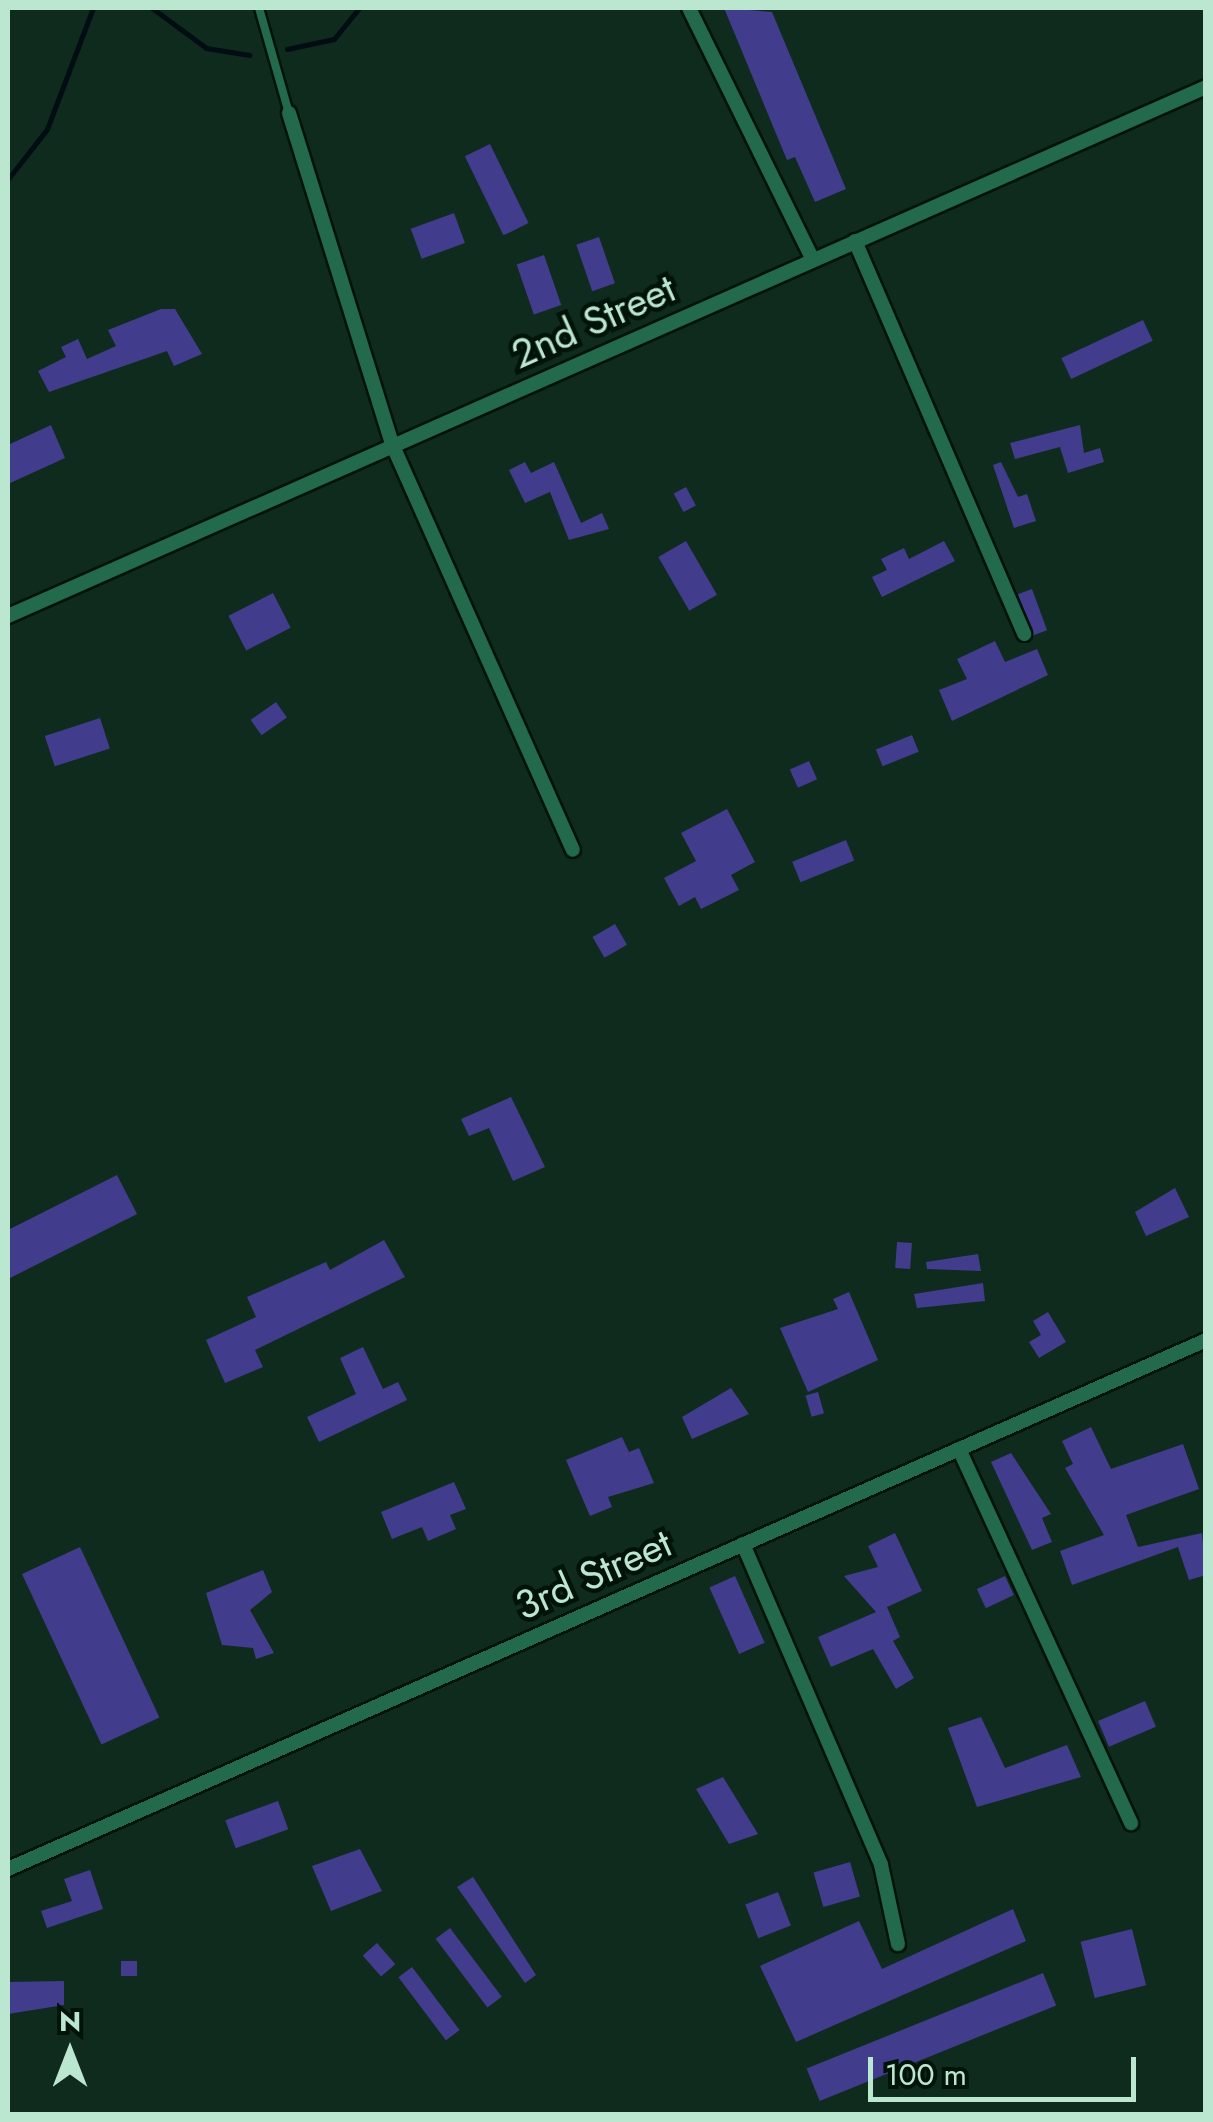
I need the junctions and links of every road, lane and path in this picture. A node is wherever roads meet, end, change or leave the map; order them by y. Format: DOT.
graph roads {
  1 [pos="259,8"];
  2 [pos="689,8"];
  3 [pos="1206,87"];
  4 [pos="288,113"];
  5 [pos="854,241"];
  6 [pos="812,258"];
  7 [pos="392,446"];
  8 [pos="8,616"];
  9 [pos="1024,634"];
  10 [pos="573,850"];
  11 [pos="1206,1340"];
  12 [pos="958,1449"];
  13 [pos="742,1544"];
  14 [pos="1131,1823"];
  15 [pos="8,1869"];
  16 [pos="898,1944"];
  1 -- 4 [label="lane"];
  2 -- 6 [label="street"];
  3 -- 5 [label="street, 2nd Street"];
  4 -- 7 [label="street"];
  5 -- 6 [label="street, 2nd Street"];
  5 -- 9 [label="street"];
  6 -- 7 [label="street, 2nd Street"];
  7 -- 8 [label="street, 2nd Street"];
  7 -- 10 [label="street"];
  11 -- 12 [label="street, 3rd Street"];
  12 -- 13 [label="street, 3rd Street"];
  12 -- 14 [label="street"];
  13 -- 15 [label="street, 3rd Street"];
  13 -- 16 [label="street"];
}
